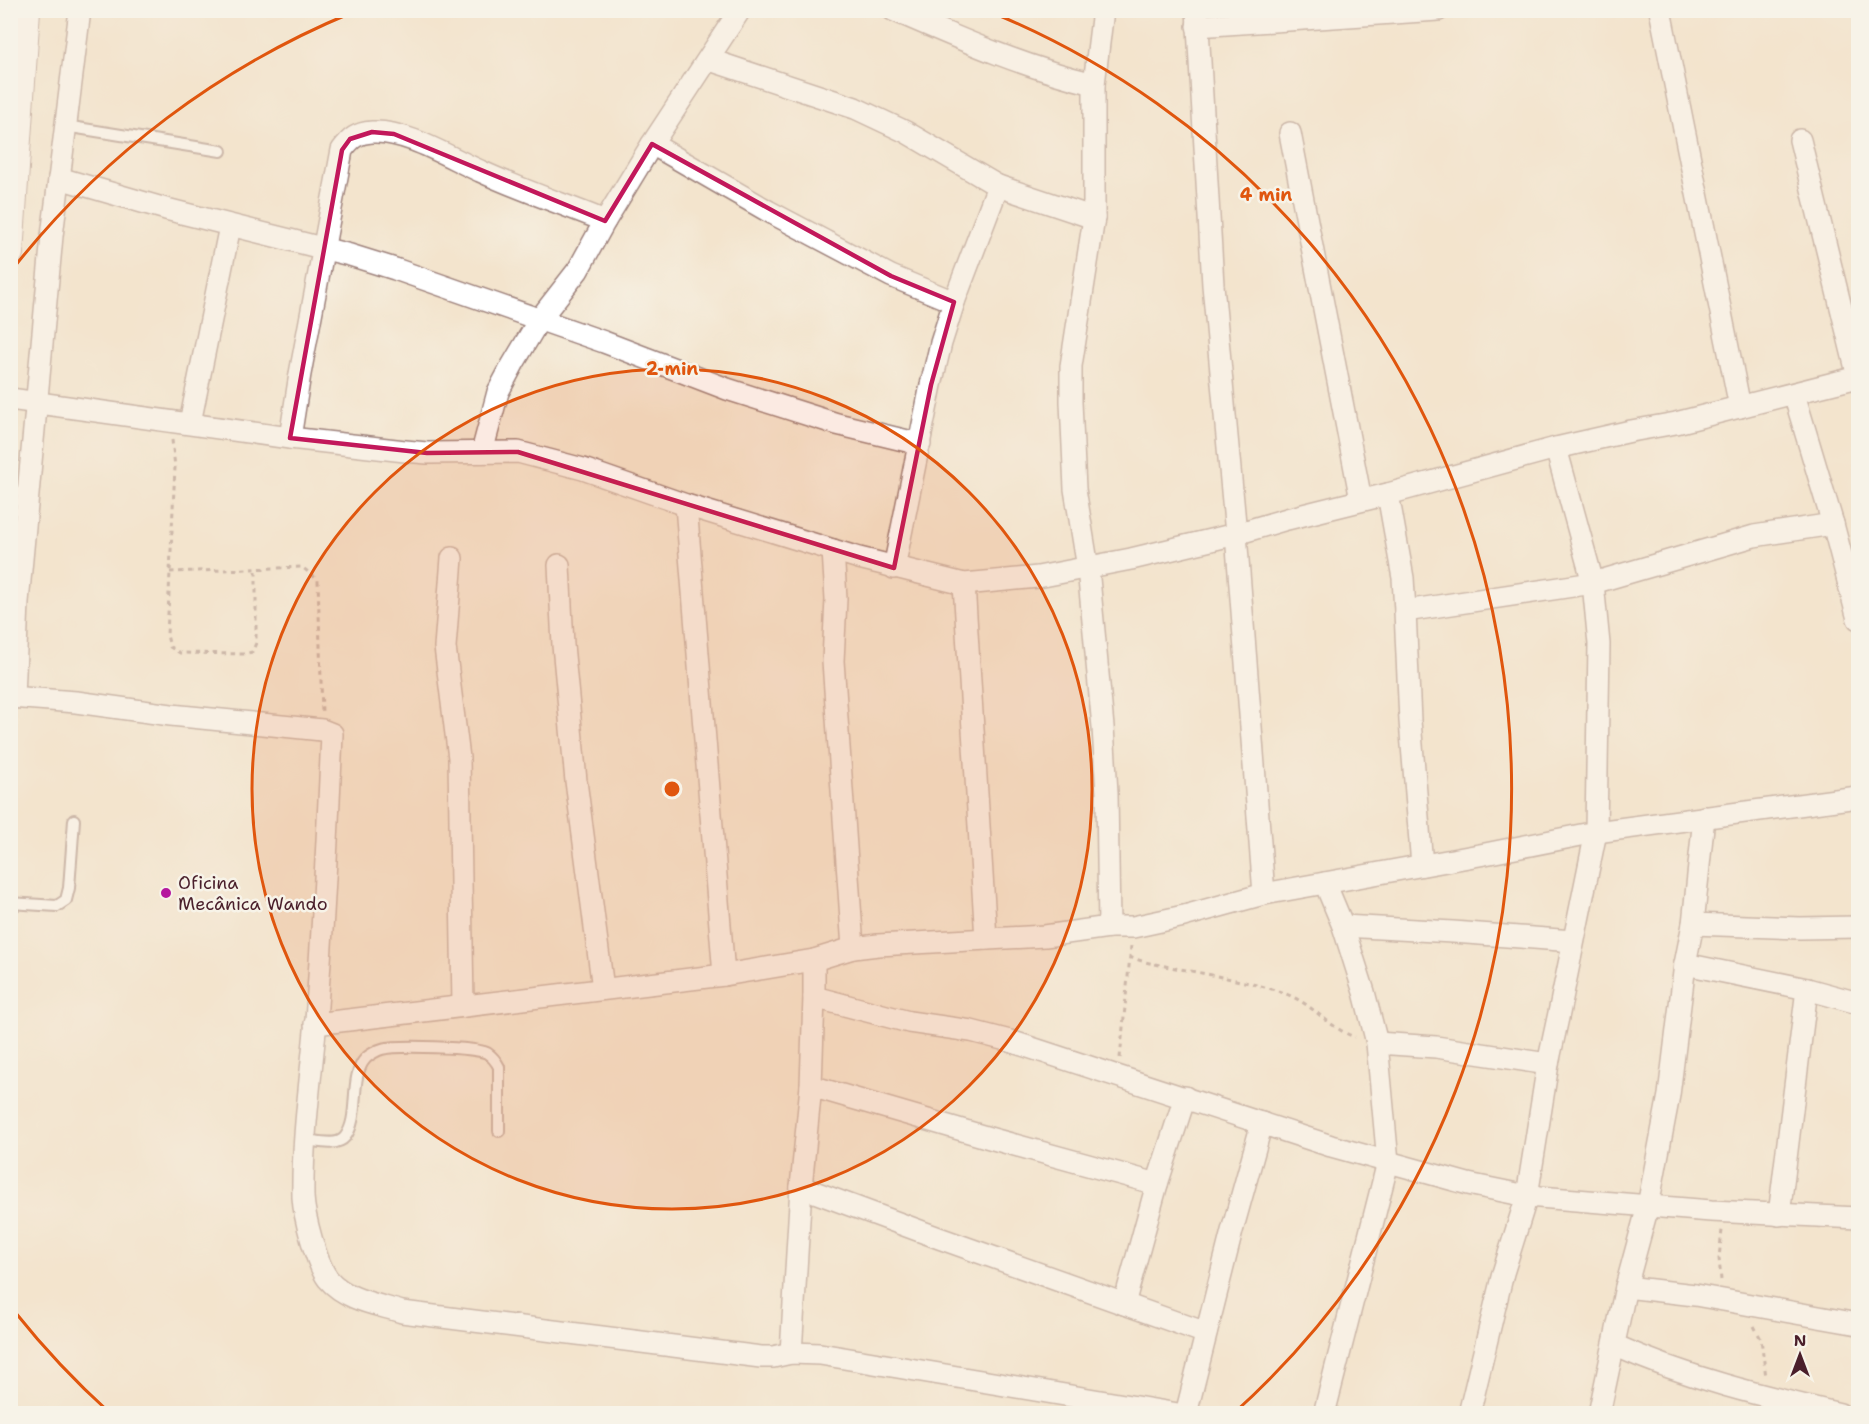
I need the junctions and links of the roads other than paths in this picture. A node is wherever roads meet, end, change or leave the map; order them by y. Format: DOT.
graph roads {
  1 [pos="27,10"];
  2 [pos="80,10"];
  3 [pos="740,10"];
  4 [pos="893,10"];
  5 [pos="1103,10"];
  6 [pos="1438,10"];
  7 [pos="1660,10"];
  8 [pos="1197,18"];
  9 [pos="710,60"];
  10 [pos="1094,84"];
  11 [pos="65,126"];
  12 [pos="1290,133"];
  13 [pos="1800,140"];
  14 [pos="652,144"];
  15 [pos="221,151"];
  16 [pos="59,178"];
  17 [pos="998,186"];
  18 [pos="1094,218"];
  19 [pos="605,221"];
  20 [pos="230,226"];
  21 [pos="324,249"];
  22 [pos="10,253"];
  23 [pos="954,302"];
  24 [pos="539,320"];
  25 [pos="1858,377"];
  26 [pos="1794,394"];
  27 [pos="10,399"];
  28 [pos="38,402"];
  29 [pos="1740,407"];
  30 [pos="180,421"];
  31 [pos="290,438"];
  32 [pos="920,444"];
  33 [pos="1556,448"];
  34 [pos="482,452"];
  35 [pos="1388,494"];
  36 [pos="1361,500"];
  37 [pos="686,505"];
  38 [pos="1833,524"];
  39 [pos="1236,534"];
  40 [pos="833,550"];
  41 [pos="452,558"];
  42 [pos="559,565"];
  43 [pos="894,568"];
  44 [pos="1088,568"];
  45 [pos="1593,583"];
  46 [pos="964,584"];
  47 [pos="1405,611"];
  48 [pos="1858,619"];
  49 [pos="12,697"];
  50 [pos="1858,796"];
  51 [pos="1704,818"];
  52 [pos="74,820"];
  53 [pos="1596,832"];
  54 [pos="1422,865"];
  55 [pos="1325,883"];
  56 [pos="1264,894"];
  57 [pos="10,903"];
  58 [pos="1693,924"];
  59 [pos="1343,926"];
  60 [pos="1109,927"];
  61 [pos="1858,927"];
  62 [pos="986,939"];
  63 [pos="1573,941"];
  64 [pos="853,948"];
  65 [pos="814,960"];
  66 [pos="1685,963"];
  67 [pos="724,975"];
  68 [pos="603,989"];
  69 [pos="1807,989"];
  70 [pos="814,998"];
  71 [pos="1858,1003"];
  72 [pos="463,1006"];
  73 [pos="315,1024"];
  74 [pos="1377,1043"];
  75 [pos="1548,1064"];
  76 [pos="811,1086"];
  77 [pos="1185,1097"];
  78 [pos="1262,1123"];
  79 [pos="499,1131"];
  80 [pos="306,1140"];
  81 [pos="1388,1162"];
  82 [pos="1157,1184"];
  83 [pos="801,1186"];
  84 [pos="1527,1196"];
  85 [pos="1648,1206"];
  86 [pos="1779,1215"];
  87 [pos="1858,1218"];
  88 [pos="1626,1287"];
  89 [pos="1124,1304"];
  90 [pos="1858,1324"];
  91 [pos="1206,1333"];
  92 [pos="1614,1345"];
  93 [pos="791,1353"];
  94 [pos="1751,1404"];
  95 [pos="1846,1408"];
  96 [pos="1178,1413"];
  97 [pos="1186,1413"];
  98 [pos="1324,1413"];
  99 [pos="1469,1413"];
  100 [pos="1599,1413"];
  1 -- 22 [label="street"];
  2 -- 11 [label="street"];
  3 -- 9 [label="street"];
  4 -- 10 [label="street"];
  5 -- 10 [label="street"];
  6 -- 8 [label="street"];
  7 -- 29 [label="street"];
  8 -- 39 [label="street"];
  9 -- 14 [label="street"];
  9 -- 17 [label="street"];
  10 -- 18 [label="street"];
  11 -- 15 [label="lane"];
  11 -- 16 [label="street"];
  12 -- 36 [label="street"];
  13 -- 25 [label="street"];
  14 -- 19 [label="street"];
  14 -- 23 [label="street"];
  16 -- 20 [label="street"];
  16 -- 28 [label="street"];
  17 -- 18 [label="street"];
  17 -- 23 [label="street"];
  18 -- 44 [label="street"];
  19 -- 21 [label="street"];
  19 -- 24 [label="street"];
  20 -- 21 [label="street"];
  20 -- 30 [label="street"];
  21 -- 24 [label="street"];
  21 -- 31 [label="street"];
  23 -- 32 [label="street"];
  24 -- 32 [label="street"];
  24 -- 34 [label="street"];
  25 -- 26 [label="street"];
  26 -- 29 [label="street"];
  26 -- 38 [label="street"];
  27 -- 28 [label="street"];
  28 -- 30 [label="street"];
  28 -- 49 [label="street"];
  29 -- 33 [label="street"];
  30 -- 31 [label="street"];
  31 -- 34 [label="street"];
  32 -- 43 [label="street"];
  33 -- 35 [label="street"];
  33 -- 45 [label="street"];
  34 -- 37 [label="street"];
  35 -- 36 [label="street"];
  35 -- 47 [label="street"];
  36 -- 39 [label="street"];
  37 -- 40 [label="street"];
  37 -- 67 [label="street"];
  38 -- 45 [label="street"];
  38 -- 48 [label="street"];
  39 -- 44 [label="street"];
  39 -- 56 [label="street"];
  40 -- 43 [label="street"];
  40 -- 64 [label="street"];
  41 -- 72 [label="street"];
  42 -- 68 [label="street"];
  43 -- 46 [label="street"];
  44 -- 46 [label="street"];
  44 -- 60 [label="street"];
  45 -- 47 [label="street"];
  45 -- 53 [label="street"];
  46 -- 62 [label="street"];
  47 -- 54 [label="street"];
  49 -- 73 [label="street"];
  50 -- 51 [label="street"];
  51 -- 53 [label="street"];
  51 -- 58 [label="street"];
  52 -- 57 [label="lane"];
  53 -- 54 [label="street"];
  53 -- 63 [label="street"];
  54 -- 55 [label="street"];
  55 -- 56 [label="street"];
  55 -- 59 [label="street"];
  56 -- 60 [label="street"];
  58 -- 61 [label="street"];
  58 -- 66 [label="street"];
  59 -- 63 [label="street"];
  59 -- 74 [label="street"];
  60 -- 62 [label="street"];
  62 -- 64 [label="street"];
  63 -- 75 [label="street"];
  64 -- 65 [label="street"];
  65 -- 67 [label="street"];
  65 -- 70 [label="street"];
  66 -- 69 [label="street"];
  66 -- 85 [label="street"];
  67 -- 68 [label="street"];
  68 -- 72 [label="street"];
  69 -- 71 [label="street"];
  69 -- 86 [label="street"];
  70 -- 76 [label="street"];
  70 -- 77 [label="street"];
  72 -- 73 [label="street"];
  73 -- 80 [label="street"];
  74 -- 75 [label="street"];
  74 -- 81 [label="street"];
  75 -- 84 [label="street"];
  76 -- 82 [label="street"];
  76 -- 83 [label="street"];
  77 -- 78 [label="street"];
  77 -- 82 [label="street"];
  78 -- 81 [label="street"];
  78 -- 91 [label="street"];
  79 -- 80 [label="lane"];
  80 -- 93 [label="street"];
  81 -- 84 [label="street"];
  81 -- 98 [label="street"];
  82 -- 89 [label="street"];
  83 -- 89 [label="street"];
  83 -- 93 [label="street"];
  84 -- 85 [label="street"];
  84 -- 99 [label="street"];
  85 -- 86 [label="street"];
  85 -- 88 [label="street"];
  86 -- 87 [label="street"];
  88 -- 90 [label="street"];
  88 -- 92 [label="street"];
  89 -- 91 [label="street"];
  91 -- 97 [label="street"];
  92 -- 94 [label="street"];
  92 -- 100 [label="street"];
  93 -- 96 [label="street"];
  94 -- 95 [label="street"];
}
